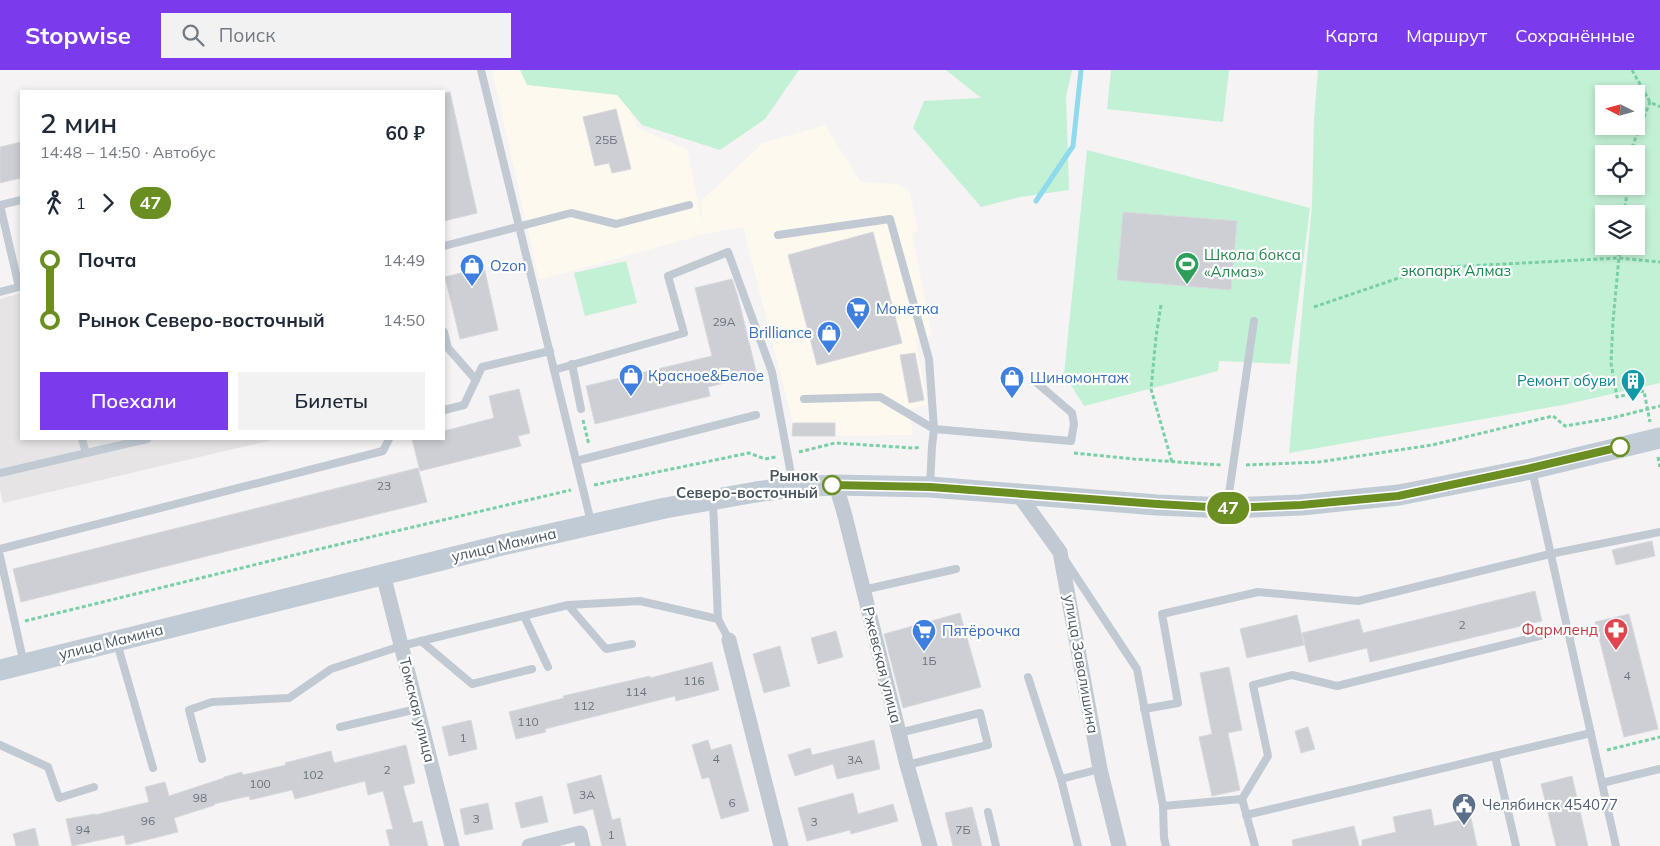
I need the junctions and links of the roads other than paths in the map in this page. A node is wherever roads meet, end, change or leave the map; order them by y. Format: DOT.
graph roads {
  1 [pos="482,70"];
  2 [pos="20,200"];
  3 [pos="0,205"];
  4 [pos="689,205"];
  5 [pos="520,228"];
  6 [pos="778,235"];
  7 [pos="445,246"];
  8 [pos="0,292"];
  9 [pos="1254,321"];
  10 [pos="445,336"];
  11 [pos="550,351"];
  12 [pos="572,364"];
  13 [pos="554,370"];
  14 [pos="476,380"];
  15 [pos="1037,383"];
  16 [pos="804,399"];
  17 [pos="581,409"];
  18 [pos="445,410"];
  19 [pos="756,415"];
  20 [pos="934,429"];
  21 [pos="1657,438"];
  22 [pos="82,440"];
  23 [pos="143,440"];
  24 [pos="388,440"];
  25 [pos="86,453"];
  26 [pos="576,461"];
  27 [pos="1531,468"];
  28 [pos="0,473"];
  29 [pos="836,484"];
  30 [pos="793,487"];
  31 [pos="930,487"];
  32 [pos="1018,494"];
  33 [pos="713,500"];
  34 [pos="1227,508"];
  35 [pos="592,525"];
  36 [pos="1660,532"];
  37 [pos="0,549"];
  38 [pos="1060,552"];
  39 [pos="1550,554"];
  40 [pos="0,556"];
  41 [pos="1,565"];
  42 [pos="956,569"];
  43 [pos="383,574"];
  44 [pos="863,590"];
  45 [pos="568,605"];
  46 [pos="524,616"];
  47 [pos="718,619"];
  48 [pos="1568,629"];
  49 [pos="729,640"];
  50 [pos="116,641"];
  51 [pos="421,641"];
  52 [pos="632,644"];
  53 [pos="401,646"];
  54 [pos="24,664"];
  55 [pos="548,667"];
  56 [pos="532,669"];
  57 [pos="0,670"];
  58 [pos="1028,677"];
  59 [pos="417,709"];
  60 [pos="1144,709"];
  61 [pos="340,727"];
  62 [pos="899,733"];
  63 [pos="1591,733"];
  64 [pos="0,745"];
  65 [pos="1495,756"];
  66 [pos="202,759"];
  67 [pos="907,765"];
  68 [pos="154,768"];
  69 [pos="1100,769"];
  70 [pos="1660,769"];
  71 [pos="1061,779"];
  72 [pos="1602,783"];
  73 [pos="94,787"];
  74 [pos="1242,799"];
  75 [pos="1163,806"];
  76 [pos="988,812"];
  77 [pos="1246,814"];
  78 [pos="581,840"];
  79 [pos="452,846"];
  80 [pos="529,846"];
  81 [pos="781,846"];
  82 [pos="930,846"];
  83 [pos="996,846"];
  84 [pos="1078,846"];
  85 [pos="1119,846"];
  86 [pos="1166,846"];
  87 [pos="1255,846"];
  88 [pos="1516,846"];
  89 [pos="1616,846"];
  1 -- 5 [label="lane"];
  2 -- 3 [label="lane"];
  3 -- 8 [label="lane"];
  4 -- 5 [label="lane"];
  5 -- 7 [label="lane"];
  5 -- 11 [label="lane"];
  6 -- 20 [label="lane"];
  9 -- 34 [label="lane"];
  10 -- 14 [label="lane"];
  11 -- 13 [label="lane"];
  11 -- 14 [label="lane"];
  12 -- 13 [label="lane"];
  12 -- 17 [label="lane"];
  12 -- 30 [label="lane"];
  13 -- 26 [label="lane"];
  14 -- 18 [label="lane"];
  15 -- 20 [label="lane"];
  16 -- 20 [label="lane"];
  19 -- 26 [label="lane"];
  20 -- 31 [label="lane"];
  21 -- 27 [label="main road, улица Мамина"];
  22 -- 25 [label="lane"];
  23 -- 25 [label="lane"];
  24 -- 37 [label="lane"];
  25 -- 28 [label="lane"];
  26 -- 35 [label="lane"];
  27 -- 34 [label="main road, улица Мамина"];
  27 -- 39 [label="lane"];
  29 -- 30 [label="main road, улица Мамина"];
  29 -- 31 [label="main road, улица Мамина"];
  29 -- 44 [label="street, Ржевская улица"];
  30 -- 33 [label="main road, улица Мамина"];
  31 -- 32 [label="main road, улица Мамина"];
  32 -- 34 [label="main road, улица Мамина"];
  32 -- 38 [label="street, улица Завалишина"];
  33 -- 35 [label="main road, улица Мамина"];
  33 -- 47 [label="lane"];
  35 -- 43 [label="main road, улица Мамина"];
  36 -- 39 [label="lane"];
  38 -- 60 [label="lane"];
  38 -- 69 [label="street, улица Завалишина"];
  39 -- 48 [label="lane"];
  39 -- 60 [label="lane"];
  40 -- 41 [label="lane"];
  41 -- 54 [label="lane"];
  42 -- 44 [label="lane"];
  43 -- 50 [label="main road, улица Мамина"];
  43 -- 53 [label="street, Томская улица"];
  44 -- 62 [label="street, Ржевская улица"];
  45 -- 46 [label="lane"];
  45 -- 47 [label="lane"];
  45 -- 52 [label="lane"];
  46 -- 51 [label="lane"];
  46 -- 55 [label="lane"];
  47 -- 49 [label="lane"];
  48 -- 63 [label="lane"];
  48 -- 74 [label="lane"];
  49 -- 81 [label="street"];
  50 -- 54 [label="main road, улица Мамина"];
  50 -- 68 [label="lane"];
  51 -- 53 [label="lane"];
  51 -- 56 [label="lane"];
  53 -- 59 [label="street, Томская улица"];
  53 -- 66 [label="lane"];
  54 -- 57 [label="main road, улица Мамина"];
  58 -- 71 [label="lane"];
  59 -- 61 [label="lane"];
  59 -- 79 [label="street, Томская улица"];
  60 -- 75 [label="lane"];
  62 -- 67 [label="street, Ржевская улица"];
  62 -- 67 [label="lane"];
  63 -- 65 [label="lane"];
  63 -- 72 [label="lane"];
  64 -- 73 [label="lane"];
  65 -- 77 [label="lane"];
  65 -- 88 [label="lane"];
  67 -- 82 [label="street, Ржевская улица"];
  69 -- 71 [label="lane"];
  69 -- 85 [label="street, улица Завалишина"];
  70 -- 72 [label="lane"];
  71 -- 84 [label="lane"];
  72 -- 89 [label="lane"];
  74 -- 75 [label="lane"];
  74 -- 77 [label="lane"];
  75 -- 86 [label="lane"];
  76 -- 83 [label="lane"];
  77 -- 87 [label="lane"];
  78 -- 80 [label="street"];
}
